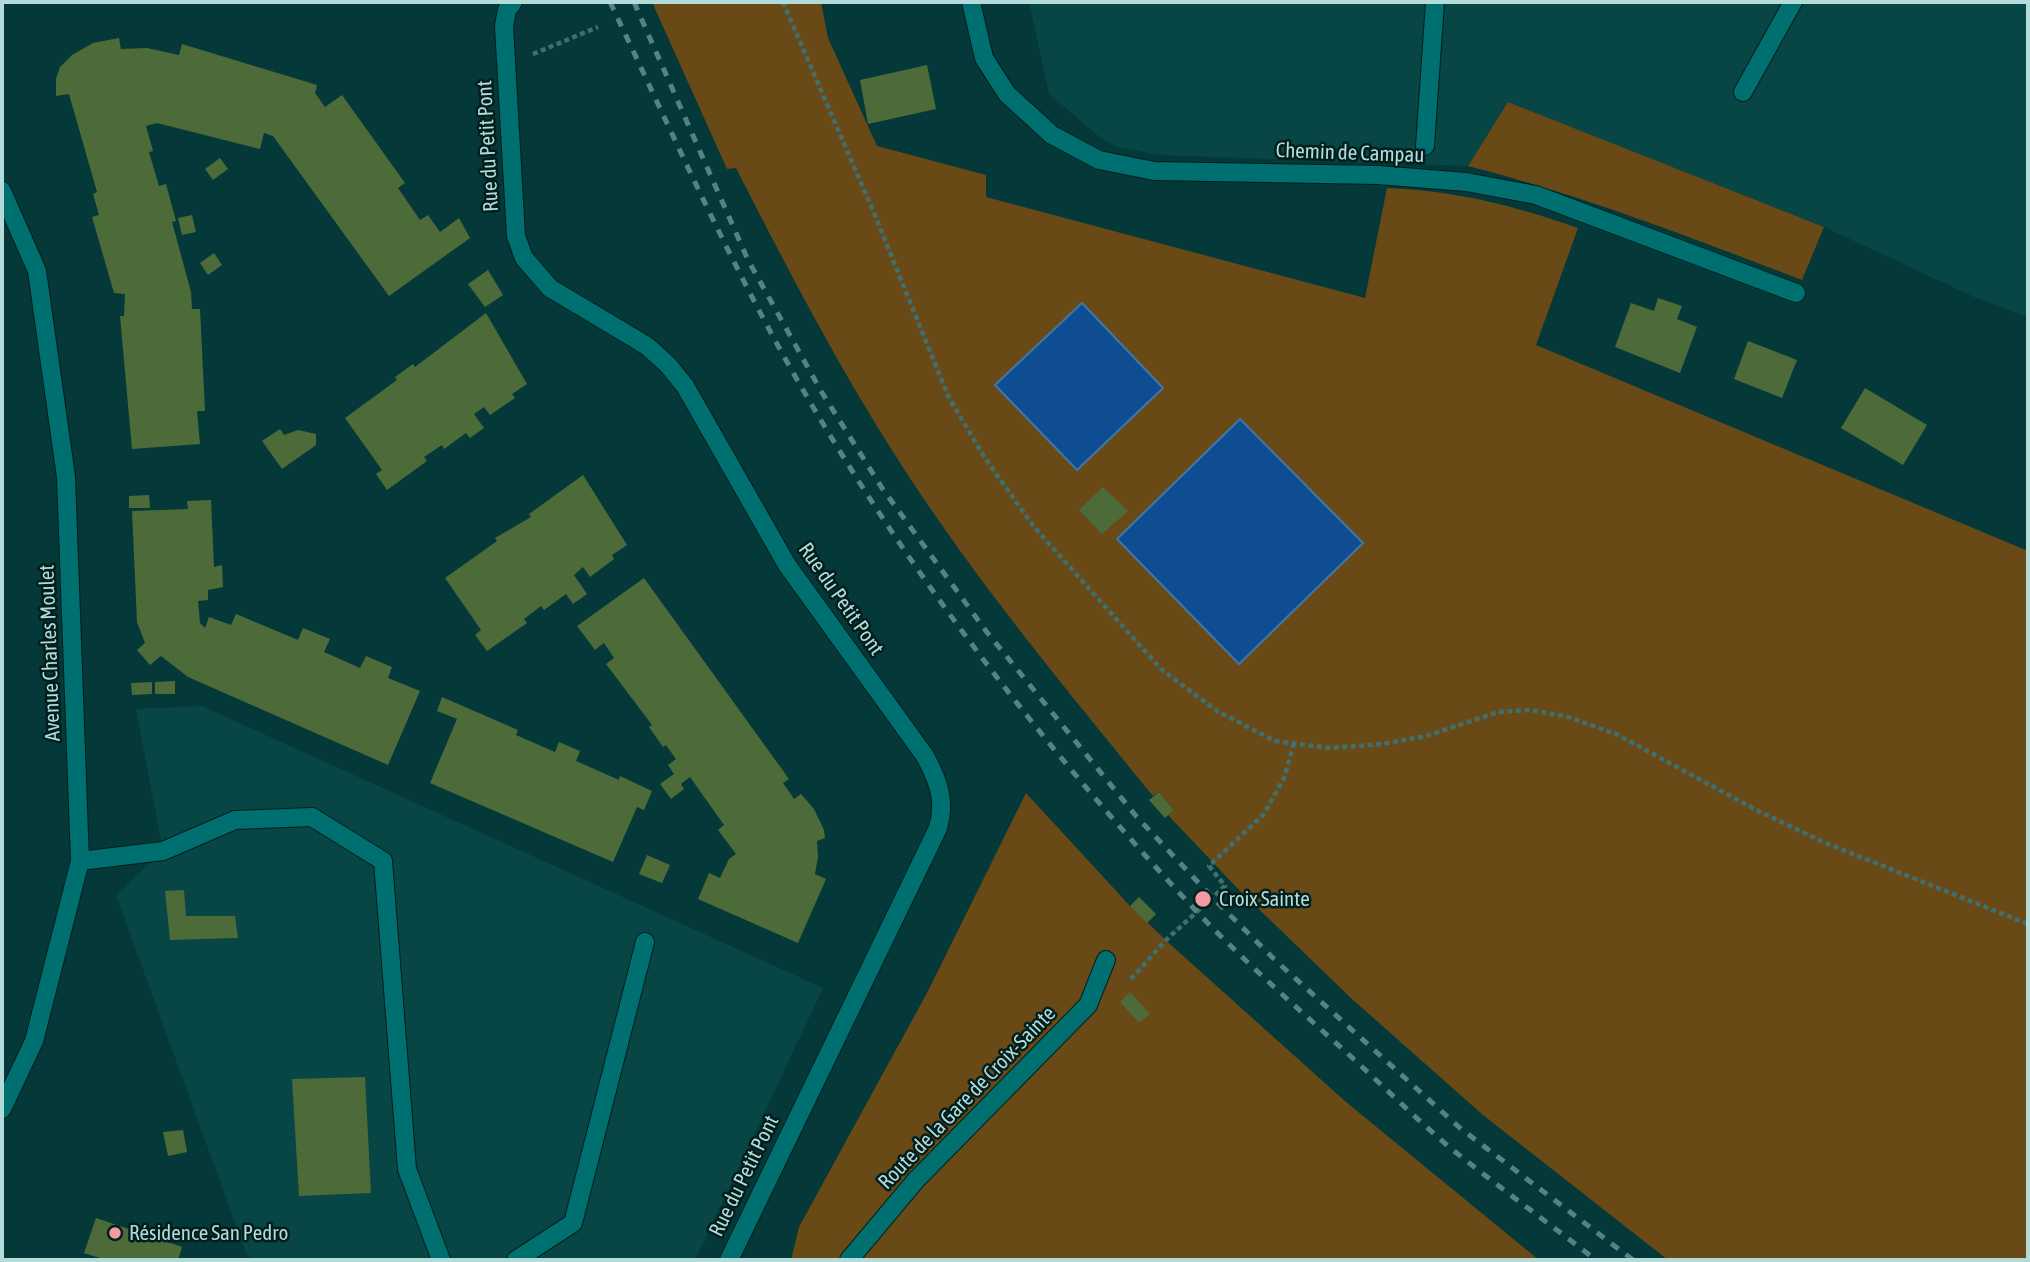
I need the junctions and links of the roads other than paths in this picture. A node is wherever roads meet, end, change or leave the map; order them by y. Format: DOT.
graph roads {
  1 [pos="513,2"];
  2 [pos="971,2"];
  3 [pos="1435,2"];
  4 [pos="1793,2"];
  5 [pos="1743,92"];
  6 [pos="1425,146"];
  7 [pos="2,191"];
  8 [pos="1796,293"];
  9 [pos="80,861"];
  10 [pos="645,942"];
  11 [pos="1106,960"];
  12 [pos="2,1109"];
  13 [pos="441,1260"];
  14 [pos="516,1260"];
  15 [pos="729,1260"];
  16 [pos="849,1260"];
  1 -- 15 [label="street, Rue du Petit Pont"];
  2 -- 8 [label="street, Chemin de Campau"];
  3 -- 6 [label="street"];
  4 -- 5 [label="street"];
  7 -- 9 [label="street, Avenue Charles Moulet"];
  9 -- 12 [label="street, Avenue Charles Moulet"];
  9 -- 13 [label="street"];
  10 -- 14 [label="street"];
  11 -- 16 [label="street, Route de la Gare de Croix-Sainte"];
}
